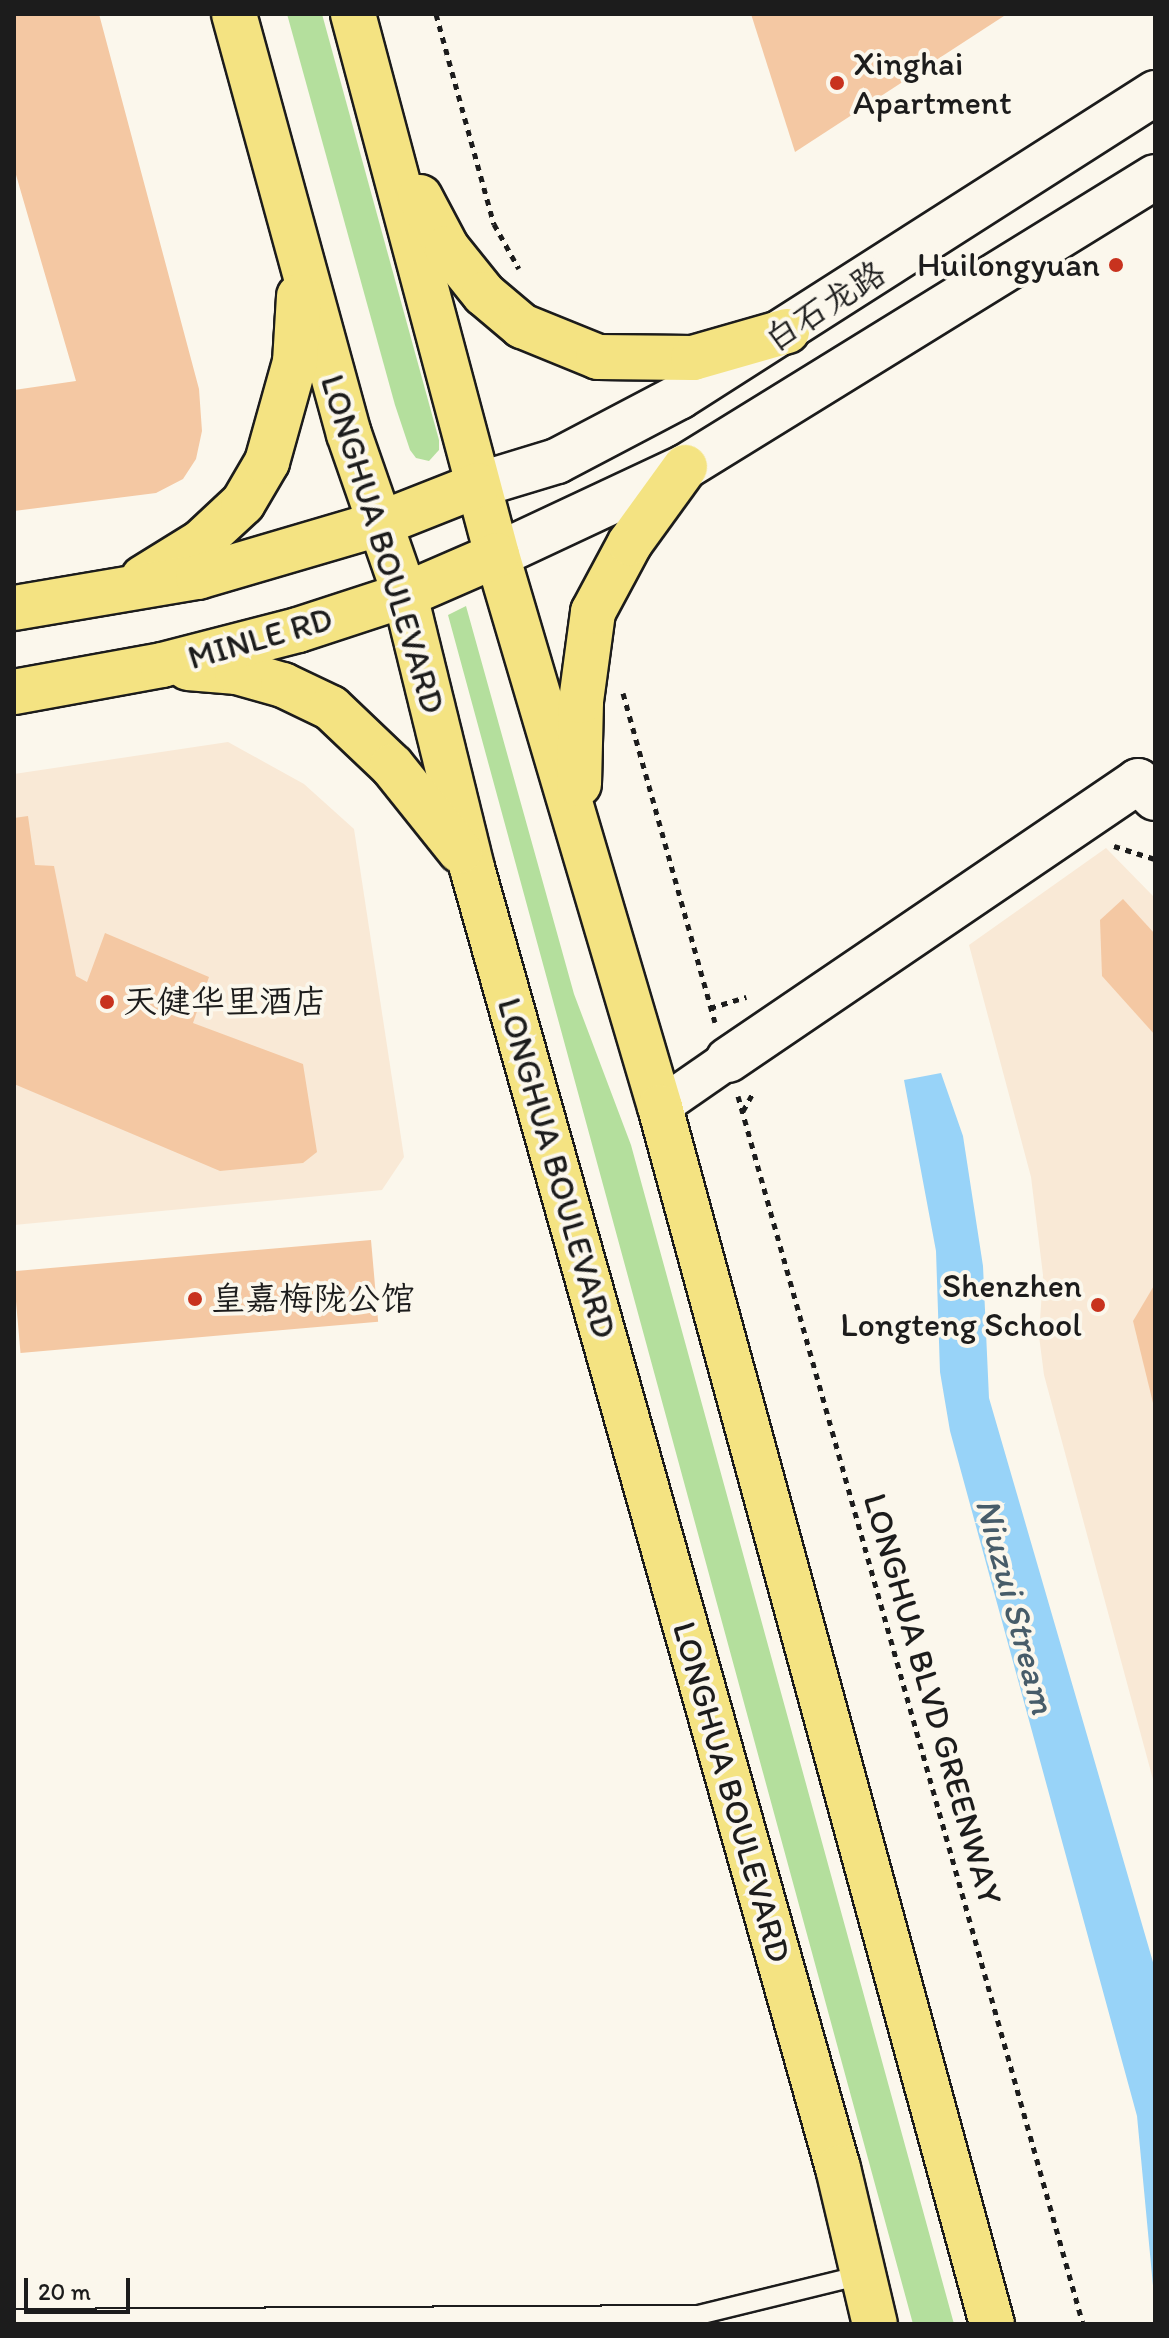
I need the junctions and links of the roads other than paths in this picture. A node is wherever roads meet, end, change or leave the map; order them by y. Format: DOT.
graph roads {
  1 [pos="234,14"];
  2 [pos="353,14"];
  3 [pos="1155,93"];
  4 [pos="387,138"];
  5 [pos="1155,177"];
  6 [pos="296,242"];
  7 [pos="787,331"];
  8 [pos="685,467"];
  9 [pos="478,485"];
  10 [pos="382,523"];
  11 [pos="497,555"];
  12 [pos="129,586"];
  13 [pos="405,595"];
  14 [pos="14,608"];
  15 [pos="162,665"];
  16 [pos="14,692"];
  17 [pos="1149,783"];
  18 [pos="586,862"];
  19 [pos="472,868"];
  20 [pos="726,1056"];
  21 [pos="660,1107"];
  22 [pos="862,2275"];
  23 [pos="14,2319"];
  24 [pos="875,2324"];
  25 [pos="992,2324"];
  1 -- 6 [label="main road, LONGHUA BOULEVARD"];
  2 -- 4 [label="main road"];
  3 -- 7 [label="main road, 白石龙路"];
  4 -- 7 [label="main road"];
  4 -- 9 [label="main road"];
  5 -- 8 [label="main road, 白石龙路"];
  6 -- 10 [label="main road, LONGHUA BOULEVARD"];
  6 -- 12 [label="main road"];
  7 -- 9 [label="main road, 白石龙路"];
  8 -- 11 [label="main road, 白石龙路"];
  8 -- 18 [label="main road"];
  9 -- 10 [label="main road"];
  9 -- 11 [label="main road"];
  10 -- 12 [label="main road"];
  10 -- 13 [label="main road, LONGHUA BOULEVARD"];
  11 -- 13 [label="main road, MINLE RD"];
  11 -- 18 [label="main road"];
  12 -- 14 [label="main road"];
  13 -- 15 [label="main road, MINLE RD"];
  13 -- 19 [label="main road, LONGHUA BOULEVARD"];
  15 -- 16 [label="main road, MINLE RD"];
  15 -- 19 [label="main road"];
  17 -- 20 [label="main road"];
  18 -- 21 [label="main road"];
  19 -- 22 [label="main road, LONGHUA BOULEVARD"];
  20 -- 21 [label="street"];
  21 -- 25 [label="main road"];
  22 -- 23 [label="lane"];
  22 -- 24 [label="main road, LONGHUA BOULEVARD"];
}
